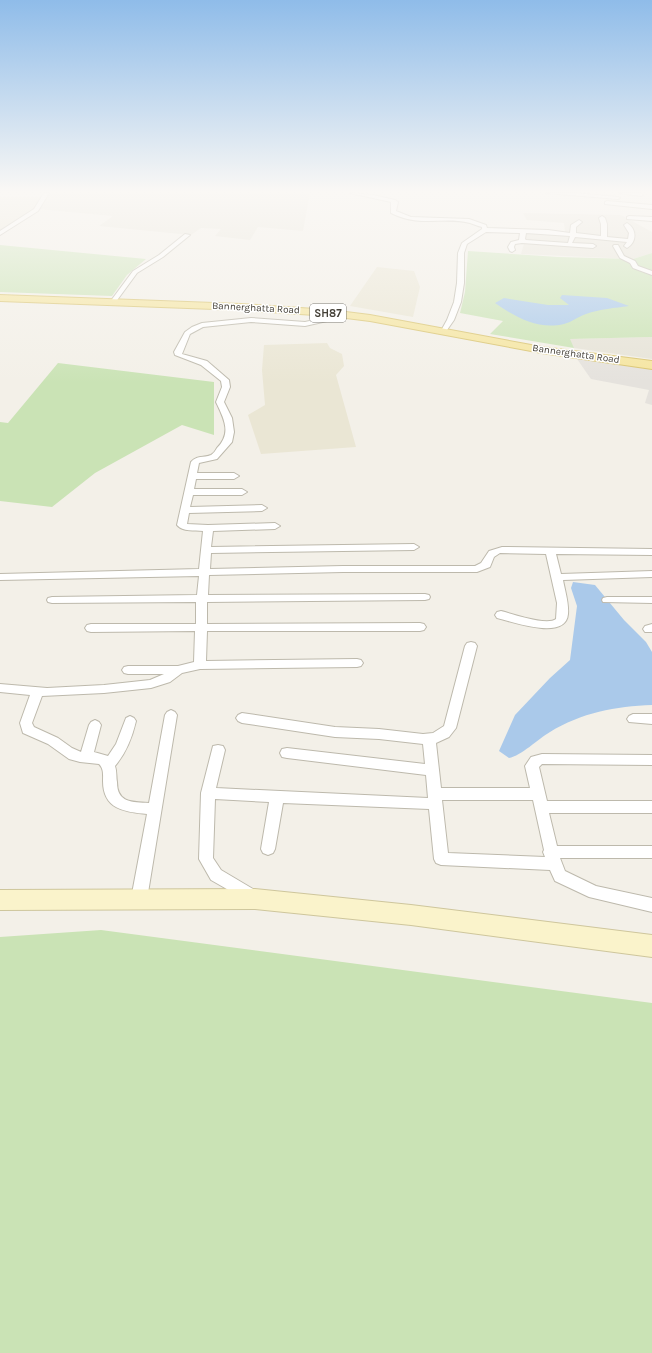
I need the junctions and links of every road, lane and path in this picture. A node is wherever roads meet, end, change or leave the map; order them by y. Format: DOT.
graph roads {
  1 [pos="161,256"];
  2 [pos="461,256"];
  3 [pos="622,256"];
  4 [pos="652,272"];
  5 [pos="0,297"];
  6 [pos="114,300"];
  7 [pos="330,313"];
  8 [pos="445,329"];
  9 [pos="629,360"];
  10 [pos="652,361"];
  11 [pos="652,364"];
  12 [pos="192,476"];
  13 [pos="234,476"];
  14 [pos="188,492"];
  15 [pos="242,492"];
  16 [pos="262,508"];
  17 [pos="184,510"];
  18 [pos="275,526"];
  19 [pos="208,528"];
  20 [pos="414,547"];
  21 [pos="207,550"];
  22 [pos="550,551"];
  23 [pos="652,552"];
  24 [pos="206,572"];
  25 [pos="652,574"];
  26 [pos="0,577"];
  27 [pos="557,577"];
  28 [pos="424,597"];
  29 [pos="202,599"];
  30 [pos="52,600"];
  31 [pos="607,600"];
  32 [pos="652,600"];
  33 [pos="501,615"];
  34 [pos="420,627"];
  35 [pos="91,628"];
  36 [pos="201,628"];
  37 [pos="471,646"];
  38 [pos="357,663"];
  39 [pos="200,665"];
  40 [pos="128,670"];
  41 [pos="178,670"];
  42 [pos="0,688"];
  43 [pos="38,691"];
  44 [pos="171,715"];
  45 [pos="242,718"];
  46 [pos="633,719"];
  47 [pos="652,719"];
  48 [pos="130,721"];
  49 [pos="95,725"];
  50 [pos="429,739"];
  51 [pos="218,750"];
  52 [pos="287,753"];
  53 [pos="86,757"];
  54 [pos="652,760"];
  55 [pos="110,765"];
  56 [pos="432,770"];
  57 [pos="208,793"];
  58 [pos="277,797"];
  59 [pos="435,799"];
  60 [pos="540,800"];
  61 [pos="652,807"];
  62 [pos="154,809"];
  63 [pos="268,849"];
  64 [pos="652,852"];
  65 [pos="552,858"];
  66 [pos="139,899"];
  67 [pos="255,899"];
  68 [pos="0,900"];
  69 [pos="652,905"];
  70 [pos="652,946"];
  1 -- 6 [label="street"];
  2 -- 8 [label="street"];
  3 -- 4 [label="street"];
  5 -- 6 [label="main road, Bannerghatta Road / SH87"];
  6 -- 7 [label="main road, Bannerghatta Road / SH87"];
  6 -- 8 [label="main road, Bannerghatta Road / SH87"];
  7 -- 9 [label="main road, Bannerghatta Road / SH87"];
  7 -- 12 [label="street"];
  8 -- 9 [label="main road, Bannerghatta Road / SH87"];
  9 -- 10 [label="main road, Bannerghatta Road / SH87"];
  9 -- 11 [label="main road, Bannerghatta Road / SH87"];
  12 -- 13 [label="street"];
  12 -- 14 [label="street"];
  14 -- 15 [label="street"];
  14 -- 17 [label="street"];
  16 -- 17 [label="street"];
  17 -- 19 [label="street"];
  18 -- 19 [label="street"];
  19 -- 21 [label="street"];
  20 -- 21 [label="street"];
  21 -- 24 [label="street"];
  22 -- 23 [label="street"];
  22 -- 24 [label="street"];
  22 -- 27 [label="street"];
  24 -- 26 [label="street"];
  24 -- 29 [label="street"];
  25 -- 27 [label="street"];
  27 -- 33 [label="street"];
  28 -- 29 [label="street"];
  29 -- 30 [label="street"];
  29 -- 36 [label="street"];
  31 -- 32 [label="street"];
  34 -- 36 [label="street"];
  35 -- 36 [label="street"];
  36 -- 39 [label="street"];
  37 -- 50 [label="street"];
  38 -- 39 [label="street"];
  39 -- 41 [label="street"];
  40 -- 41 [label="street"];
  41 -- 43 [label="street"];
  42 -- 43 [label="street"];
  43 -- 53 [label="street"];
  44 -- 62 [label="street"];
  45 -- 50 [label="street"];
  46 -- 47 [label="street"];
  48 -- 55 [label="street"];
  49 -- 53 [label="street"];
  50 -- 56 [label="street"];
  51 -- 57 [label="street"];
  52 -- 56 [label="street"];
  53 -- 55 [label="street"];
  54 -- 60 [label="street"];
  55 -- 62 [label="street"];
  56 -- 59 [label="street"];
  57 -- 58 [label="street"];
  57 -- 67 [label="street"];
  58 -- 59 [label="street"];
  58 -- 63 [label="street"];
  59 -- 60 [label="street"];
  59 -- 65 [label="street"];
  60 -- 61 [label="street"];
  60 -- 65 [label="street"];
  62 -- 66 [label="street"];
  64 -- 65 [label="street"];
  65 -- 69 [label="street"];
  66 -- 67 [label="main road"];
  66 -- 68 [label="main road"];
  67 -- 70 [label="main road"];
}
